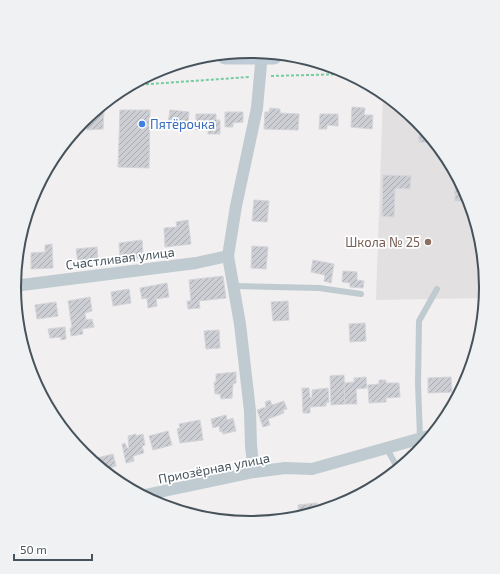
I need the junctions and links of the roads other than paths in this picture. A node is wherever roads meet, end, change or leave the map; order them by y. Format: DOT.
graph roads {
  1 [pos="265,58"];
  2 [pos="228,256"];
  3 [pos="21,285"];
  4 [pos="234,286"];
  5 [pos="437,289"];
  6 [pos="361,294"];
  7 [pos="424,436"];
  8 [pos="423,437"];
  9 [pos="386,447"];
  10 [pos="395,464"];
  11 [pos="254,472"];
  12 [pos="152,494"];
  1 -- 2 [label="street"];
  2 -- 3 [label="street, Счастливая улица"];
  2 -- 4 [label="street"];
  4 -- 6 [label="lane"];
  4 -- 11 [label="street"];
  5 -- 7 [label="lane"];
  8 -- 9 [label="street, Приозёрная улица"];
  9 -- 10 [label="lane"];
  9 -- 11 [label="street, Приозёрная улица"];
  11 -- 12 [label="street, Приозёрная улица"];
}
